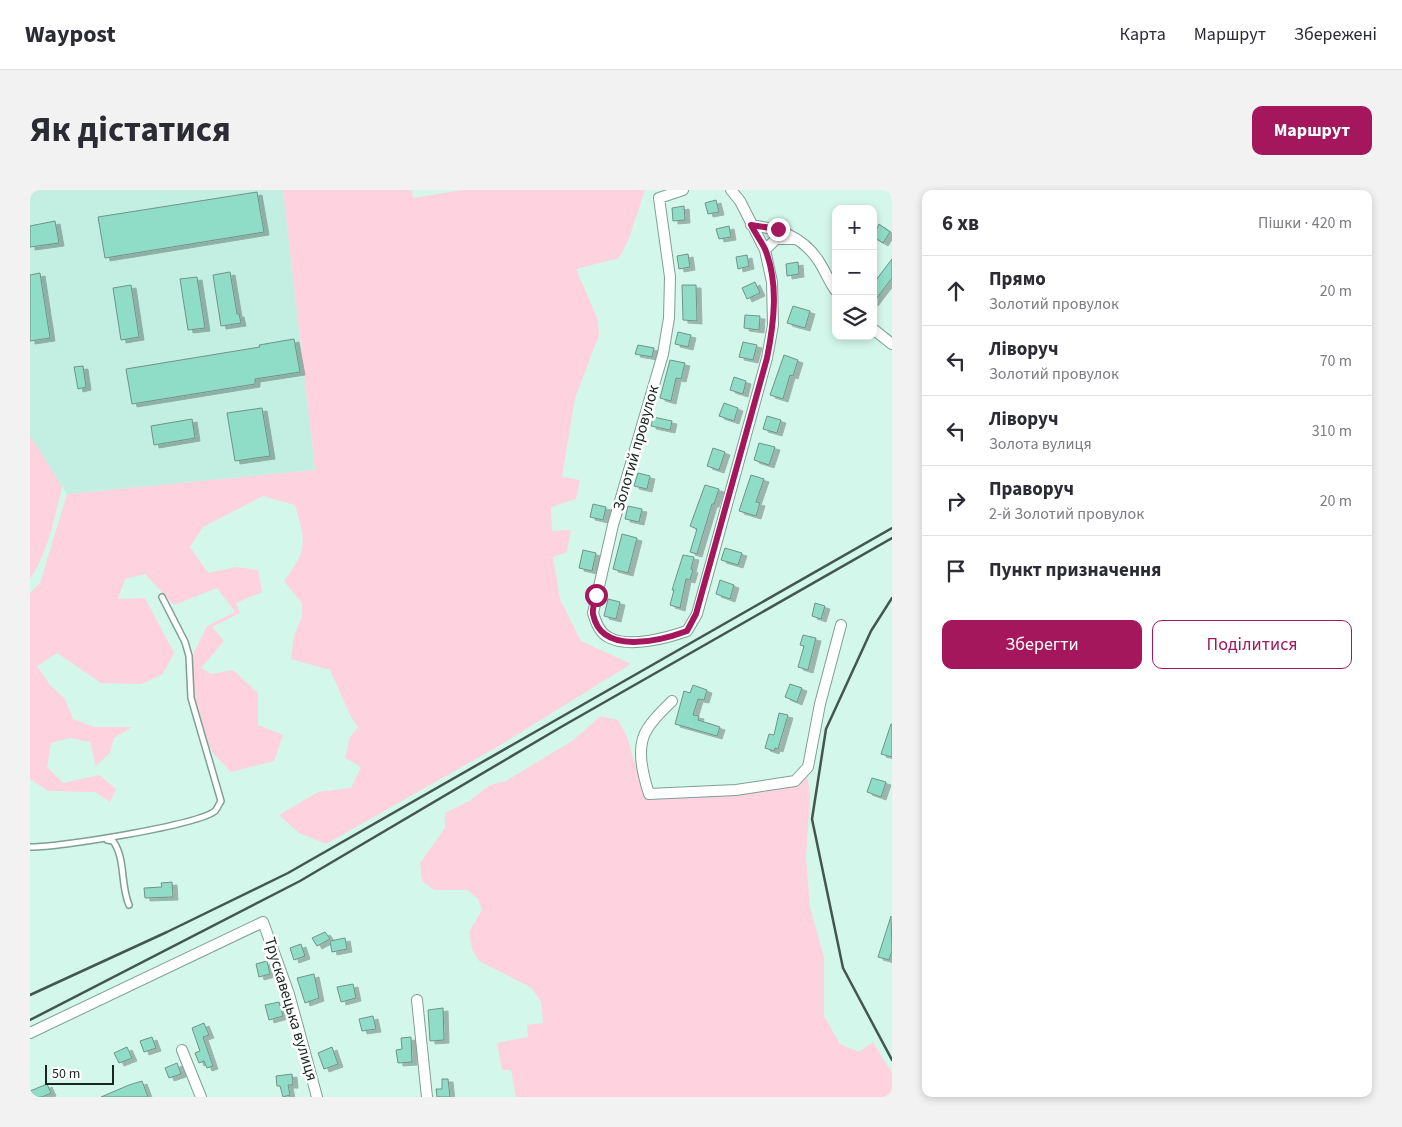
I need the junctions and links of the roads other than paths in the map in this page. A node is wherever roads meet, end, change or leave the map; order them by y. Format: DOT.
graph roads {
  1 [pos="682,190"];
  2 [pos="731,190"];
  3 [pos="751,225"];
  4 [pos="801,241"];
  5 [pos="765,250"];
  6 [pos="832,284"];
  7 [pos="877,332"];
  8 [pos="892,344"];
  9 [pos="162,596"];
  10 [pos="840,624"];
  11 [pos="672,701"];
  12 [pos="99,840"];
  13 [pos="30,847"];
  14 [pos="129,905"];
  15 [pos="417,1000"];
  16 [pos="30,1033"];
  17 [pos="182,1050"];
  18 [pos="201,1097"];
  19 [pos="317,1097"];
  20 [pos="427,1097"];
  1 -- 5 [label="street, Золотий провулок"];
  2 -- 3 [label="street"];
  3 -- 4 [label="street"];
  3 -- 5 [label="street"];
  4 -- 5 [label="street"];
  4 -- 6 [label="street"];
  7 -- 8 [label="street"];
  9 -- 12 [label="lane"];
  10 -- 11 [label="street"];
  12 -- 13 [label="lane"];
  12 -- 14 [label="lane"];
  15 -- 20 [label="street"];
  16 -- 19 [label="street, Трускавецька вулиця"];
  17 -- 18 [label="street"];
}
